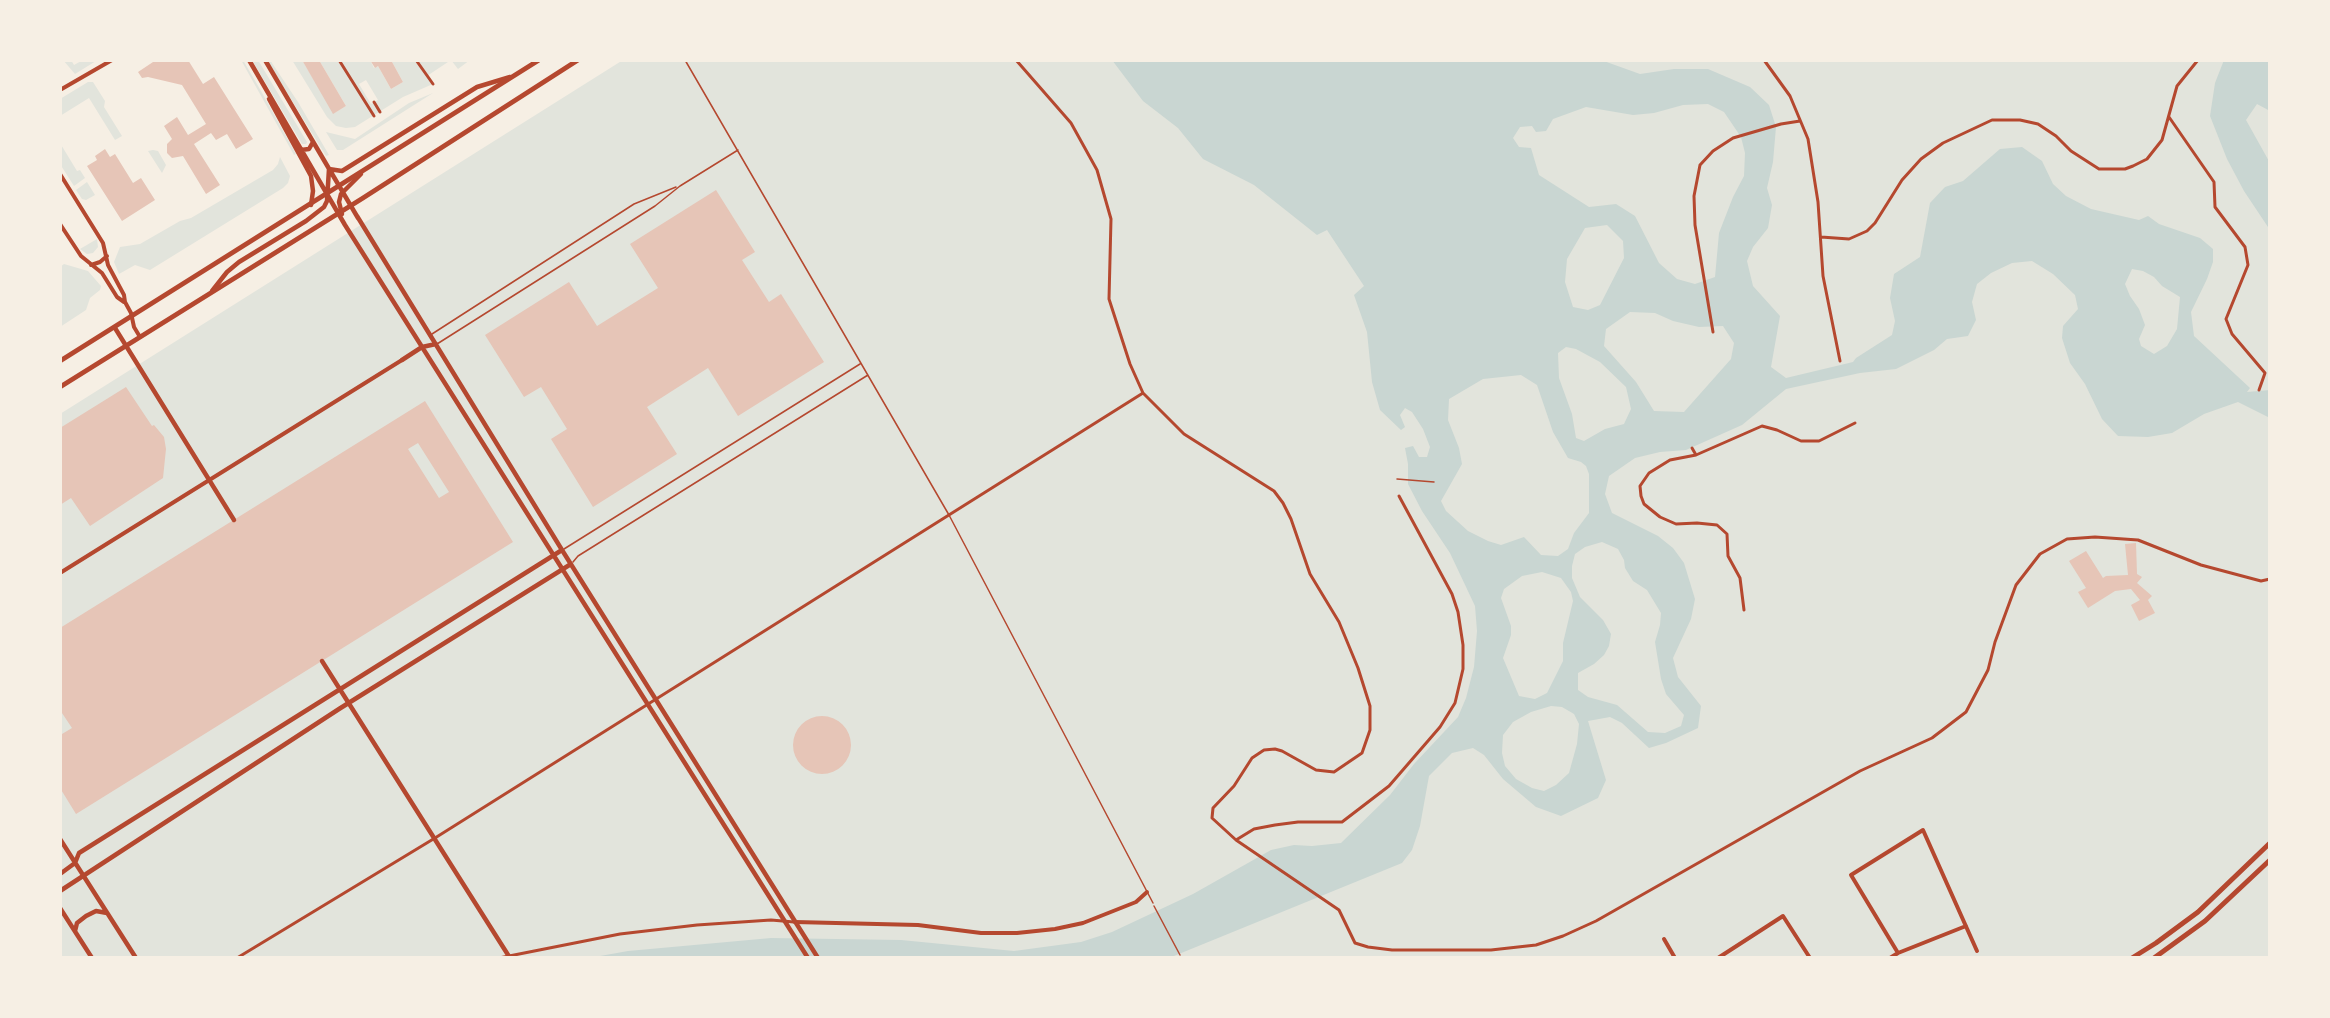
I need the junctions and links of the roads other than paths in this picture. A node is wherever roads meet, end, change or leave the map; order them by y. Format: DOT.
graph roads {
  1 [pos="112,60"];
  2 [pos="249,60"];
  3 [pos="265,60"];
  4 [pos="339,60"];
  5 [pos="416,60"];
  6 [pos="539,60"];
  7 [pos="578,60"];
  8 [pos="685,60"];
  9 [pos="1016,60"];
  10 [pos="1764,60"];
  11 [pos="2198,60"];
  12 [pos="512,77"];
  13 [pos="433,84"];
  14 [pos="265,88"];
  15 [pos="60,90"];
  16 [pos="374,102"];
  17 [pos="380,112"];
  18 [pos="374,116"];
  19 [pos="2169,117"];
  20 [pos="1800,121"];
  21 [pos="313,142"];
  22 [pos="738,149"];
  23 [pos="301,150"];
  24 [pos="329,169"];
  25 [pos="363,172"];
  26 [pos="60,174"];
  27 [pos="680,186"];
  28 [pos="339,187"];
  29 [pos="327,195"];
  30 [pos="311,205"];
  31 [pos="350,206"];
  32 [pos="338,214"];
  33 [pos="60,224"];
  34 [pos="345,225"];
  35 [pos="1821,237"];
  36 [pos="107,256"];
  37 [pos="91,265"];
  38 [pos="209,294"];
  39 [pos="125,302"];
  40 [pos="132,318"];
  41 [pos="115,328"];
  42 [pos="1713,332"];
  43 [pos="431,335"];
  44 [pos="140,338"];
  45 [pos="436,344"];
  46 [pos="126,346"];
  47 [pos="422,347"];
  48 [pos="402,360"];
  49 [pos="60,361"];
  50 [pos="1840,361"];
  51 [pos="861,363"];
  52 [pos="868,375"];
  53 [pos="60,387"];
  54 [pos="2259,390"];
  55 [pos="1143,393"];
  56 [pos="1855,423"];
  57 [pos="1692,448"];
  58 [pos="1696,455"];
  59 [pos="210,481"];
  60 [pos="1399,496"];
  61 [pos="950,515"];
  62 [pos="234,520"];
  63 [pos="562,550"];
  64 [pos="554,556"];
  65 [pos="571,564"];
  66 [pos="562,569"];
  67 [pos="60,573"];
  68 [pos="2270,579"];
  69 [pos="1744,610"];
  70 [pos="322,661"];
  71 [pos="340,690"];
  72 [pos="654,698"];
  73 [pos="648,702"];
  74 [pos="348,704"];
  75 [pos="435,838"];
  76 [pos="60,839"];
  77 [pos="1236,840"];
  78 [pos="2270,843"];
  79 [pos="2270,860"];
  80 [pos="75,863"];
  81 [pos="60,874"];
  82 [pos="83,876"];
  83 [pos="60,891"];
  84 [pos="1147,892"];
  85 [pos="60,908"];
  86 [pos="107,914"];
  87 [pos="784,921"];
  88 [pos="795,922"];
  89 [pos="1966,926"];
  90 [pos="75,932"];
  91 [pos="1664,939"];
  92 [pos="1977,951"];
  93 [pos="1898,953"];
  94 [pos="1180,955"];
  95 [pos="510,957"];
  96 [pos="92,958"];
  97 [pos="136,958"];
  98 [pos="237,958"];
  99 [pos="499,958"];
  100 [pos="808,958"];
  101 [pos="818,958"];
  102 [pos="1675,958"];
  103 [pos="1718,958"];
  104 [pos="1810,958"];
  105 [pos="1890,958"];
  106 [pos="2132,958"];
  107 [pos="2154,958"];
  1 -- 15 [label="street"];
  2 -- 14 [label="street"];
  3 -- 21 [label="street"];
  4 -- 18 [label="street"];
  5 -- 13 [label="street"];
  6 -- 12 [label="main road"];
  7 -- 31 [label="main road"];
  8 -- 22 [label="lane"];
  9 -- 55 [label="street"];
  10 -- 20 [label="street"];
  11 -- 19 [label="street"];
  12 -- 24 [label="street"];
  12 -- 25 [label="main road"];
  14 -- 23 [label="street"];
  14 -- 30 [label="street"];
  16 -- 17 [label="street"];
  19 -- 35 [label="street"];
  19 -- 54 [label="street"];
  20 -- 35 [label="street"];
  20 -- 42 [label="street"];
  21 -- 23 [label="street"];
  21 -- 24 [label="street"];
  22 -- 27 [label="lane"];
  22 -- 51 [label="lane"];
  23 -- 29 [label="street"];
  24 -- 28 [label="street"];
  24 -- 38 [label="street"];
  25 -- 28 [label="main road"];
  25 -- 34 [label="street"];
  26 -- 36 [label="street"];
  27 -- 43 [label="lane"];
  27 -- 45 [label="lane"];
  28 -- 29 [label="main road"];
  28 -- 31 [label="street"];
  29 -- 30 [label="main road"];
  29 -- 32 [label="street"];
  30 -- 40 [label="main road"];
  31 -- 32 [label="main road"];
  31 -- 43 [label="street"];
  32 -- 34 [label="street"];
  32 -- 38 [label="main road"];
  33 -- 37 [label="street"];
  34 -- 47 [label="street"];
  35 -- 50 [label="street"];
  36 -- 37 [label="street"];
  36 -- 39 [label="street"];
  37 -- 39 [label="street"];
  38 -- 44 [label="main road"];
  39 -- 40 [label="street"];
  40 -- 41 [label="main road"];
  40 -- 44 [label="street"];
  41 -- 46 [label="street"];
  41 -- 49 [label="main road"];
  43 -- 45 [label="street"];
  43 -- 47 [label="street"];
  44 -- 46 [label="main road"];
  45 -- 47 [label="street"];
  45 -- 63 [label="street"];
  46 -- 53 [label="main road"];
  46 -- 59 [label="street"];
  47 -- 48 [label="street"];
  47 -- 64 [label="street"];
  48 -- 59 [label="street"];
  51 -- 52 [label="lane"];
  51 -- 63 [label="lane"];
  52 -- 61 [label="lane"];
  52 -- 65 [label="lane"];
  55 -- 61 [label="street"];
  55 -- 77 [label="street"];
  56 -- 58 [label="street"];
  57 -- 58 [label="street"];
  58 -- 69 [label="street"];
  59 -- 62 [label="street"];
  59 -- 67 [label="street"];
  60 -- 77 [label="street"];
  61 -- 72 [label="street"];
  61 -- 84 [label="lane"];
  63 -- 64 [label="street"];
  63 -- 65 [label="street"];
  64 -- 66 [label="street"];
  64 -- 71 [label="street"];
  65 -- 66 [label="street"];
  65 -- 72 [label="street"];
  66 -- 73 [label="street"];
  66 -- 74 [label="street"];
  68 -- 77 [label="street"];
  70 -- 71 [label="street"];
  71 -- 74 [label="street"];
  71 -- 80 [label="street"];
  72 -- 73 [label="street"];
  72 -- 88 [label="street"];
  73 -- 75 [label="street"];
  73 -- 87 [label="street"];
  74 -- 75 [label="street"];
  74 -- 82 [label="street"];
  75 -- 95 [label="street"];
  75 -- 98 [label="street"];
  76 -- 80 [label="street"];
  78 -- 106 [label="main road"];
  79 -- 107 [label="main road"];
  80 -- 81 [label="street"];
  80 -- 82 [label="street"];
  82 -- 83 [label="street"];
  82 -- 86 [label="street"];
  84 -- 88 [label="street"];
  84 -- 94 [label="lane"];
  85 -- 90 [label="street"];
  86 -- 90 [label="street"];
  86 -- 97 [label="street"];
  87 -- 88 [label="street"];
  87 -- 95 [label="street"];
  87 -- 100 [label="street"];
  88 -- 101 [label="street"];
  89 -- 92 [label="street"];
  89 -- 93 [label="street"];
  89 -- 93 [label="street"];
  90 -- 96 [label="street"];
  91 -- 102 [label="street"];
  93 -- 105 [label="street"];
  95 -- 99 [label="street"];
  103 -- 104 [label="street"];
}
